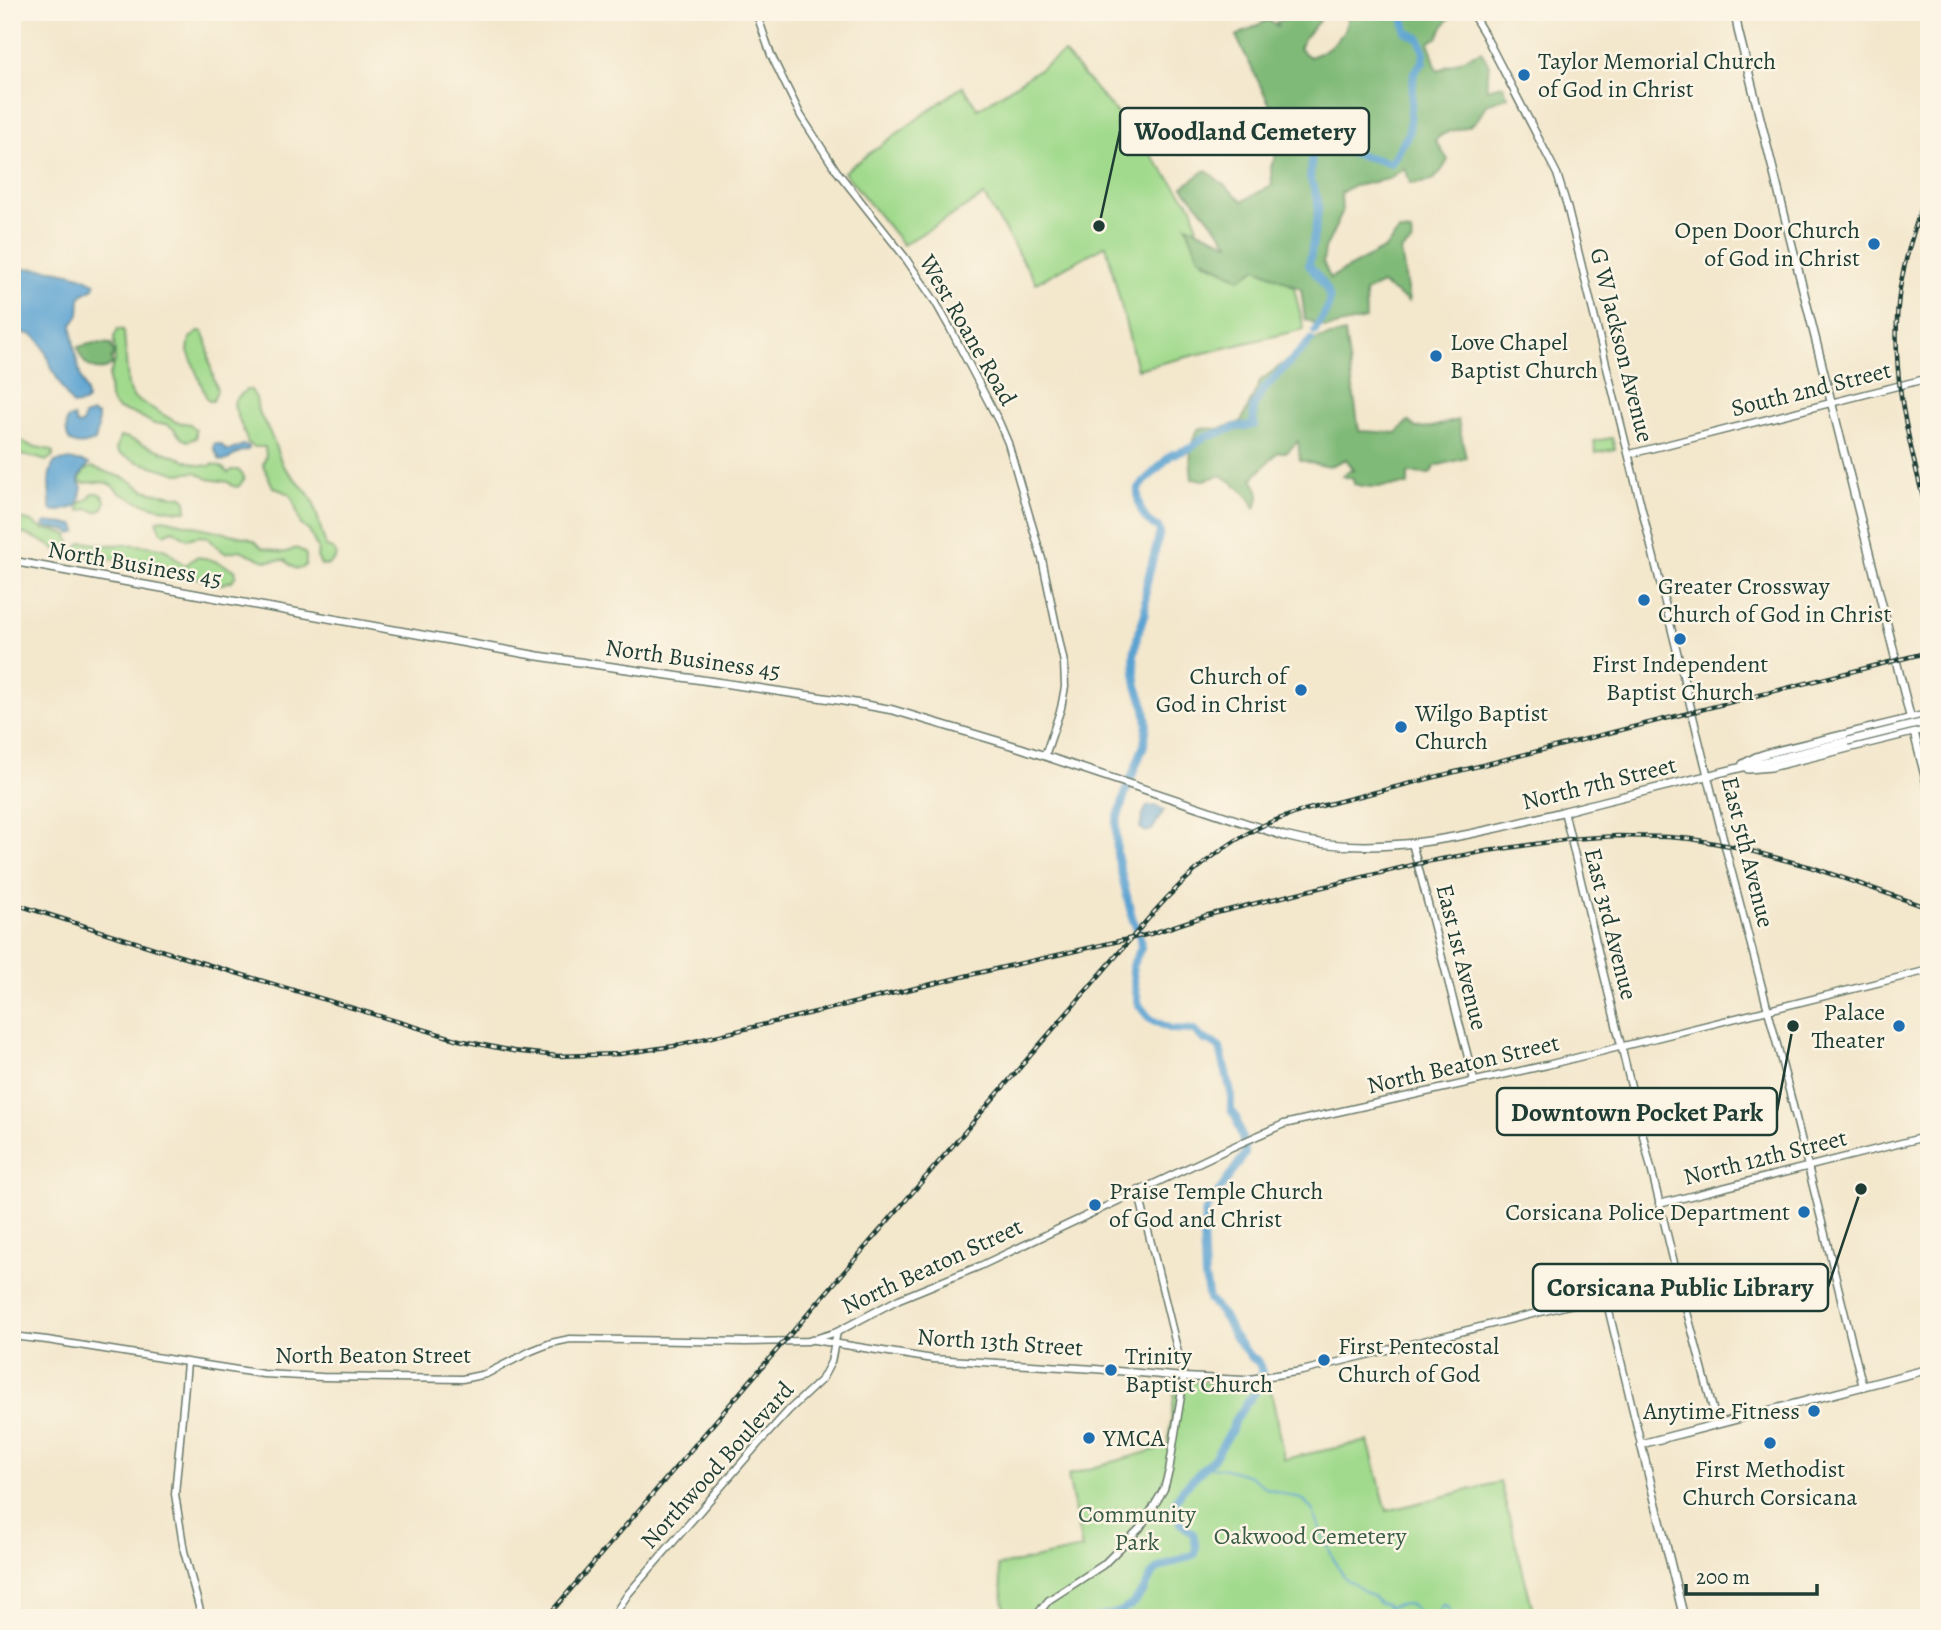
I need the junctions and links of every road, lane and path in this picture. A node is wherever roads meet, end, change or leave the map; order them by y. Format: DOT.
graph roads {
  1 [pos="756,12"];
  2 [pos="1471,12"];
  3 [pos="1735,12"];
  4 [pos="1929,378"];
  5 [pos="1831,403"];
  6 [pos="1630,454"];
  7 [pos="12,561"];
  8 [pos="1692,704"];
  9 [pos="1929,714"];
  10 [pos="1929,720"];
  11 [pos="1912,725"];
  12 [pos="1929,728"];
  13 [pos="1045,756"];
  14 [pos="1737,768"];
  15 [pos="1709,775"];
  16 [pos="1929,792"];
  17 [pos="1564,811"];
  18 [pos="1412,843"];
  19 [pos="1356,847"];
  20 [pos="1929,970"];
  21 [pos="1768,1010"];
  22 [pos="1620,1046"];
  23 [pos="1474,1080"];
  24 [pos="1929,1136"];
  25 [pos="1807,1167"];
  26 [pos="1138,1190"];
  27 [pos="1659,1204"];
  28 [pos="1678,1278"];
  29 [pos="1605,1295"];
  30 [pos="837,1332"];
  31 [pos="12,1336"];
  32 [pos="813,1340"];
  33 [pos="835,1343"];
  34 [pos="187,1363"];
  35 [pos="1929,1370"];
  36 [pos="1184,1377"];
  37 [pos="1863,1387"];
  38 [pos="1717,1424"];
  39 [pos="1641,1444"];
  40 [pos="202,1618"];
  41 [pos="612,1618"];
  42 [pos="1034,1618"];
  43 [pos="1684,1618"];
  1 -- 13 [label="street, West Roane Road"];
  2 -- 6 [label="street, G W Jackson Avenue"];
  3 -- 5 [label="main road"];
  4 -- 5 [label="street, South 2nd Street"];
  5 -- 6 [label="street, South 2nd Street"];
  5 -- 11 [label="main road"];
  6 -- 8 [label="street, G W Jackson Avenue"];
  7 -- 13 [label="main road, North Business 45"];
  8 -- 15 [label="street, East 5th Avenue"];
  9 -- 11 [label="main road"];
  10 -- 14 [label="main road, North 7th Street, bridge"];
  11 -- 12 [label="main road"];
  11 -- 14 [label="main road"];
  11 -- 14 [label="main road"];
  11 -- 16 [label="main road"];
  13 -- 19 [label="main road, North Business 45"];
  14 -- 15 [label="main road, North 7th Street"];
  15 -- 17 [label="main road, North 7th Street"];
  15 -- 21 [label="street, East 5th Avenue"];
  17 -- 18 [label="main road, North 7th Street"];
  17 -- 22 [label="street, East 3rd Avenue"];
  18 -- 19 [label="main road, North 7th Street"];
  18 -- 23 [label="street, East 1st Avenue"];
  20 -- 21 [label="street, North Beaton Street"];
  21 -- 22 [label="street, North Beaton Street"];
  21 -- 25 [label="street, East 5th Avenue"];
  22 -- 23 [label="street, North Beaton Street"];
  22 -- 27 [label="street, East 3rd Avenue"];
  23 -- 26 [label="street, North Beaton Street"];
  24 -- 25 [label="street, North 12th Street"];
  25 -- 27 [label="street, North 12th Street"];
  25 -- 37 [label="street, East 5th Avenue"];
  26 -- 30 [label="street, North Beaton Street"];
  26 -- 36 [label="street"];
  27 -- 28 [label="street, East 3rd Avenue"];
  28 -- 29 [label="street, North 13th Street"];
  28 -- 38 [label="street, East 3rd Avenue"];
  29 -- 36 [label="street, North 13th Street"];
  29 -- 39 [label="street"];
  30 -- 32 [label="street, North Beaton Street"];
  30 -- 33 [label="street, Northwood Boulevard"];
  31 -- 34 [label="street, North Beaton Street"];
  32 -- 33 [label="street, North 13th Street"];
  32 -- 34 [label="street, North Beaton Street"];
  33 -- 36 [label="street, North 13th Street"];
  33 -- 41 [label="street, Northwood Boulevard"];
  34 -- 40 [label="street"];
  35 -- 37 [label="main road"];
  36 -- 42 [label="street"];
  37 -- 38 [label="main road"];
  38 -- 39 [label="main road"];
  39 -- 43 [label="main road"];
}
